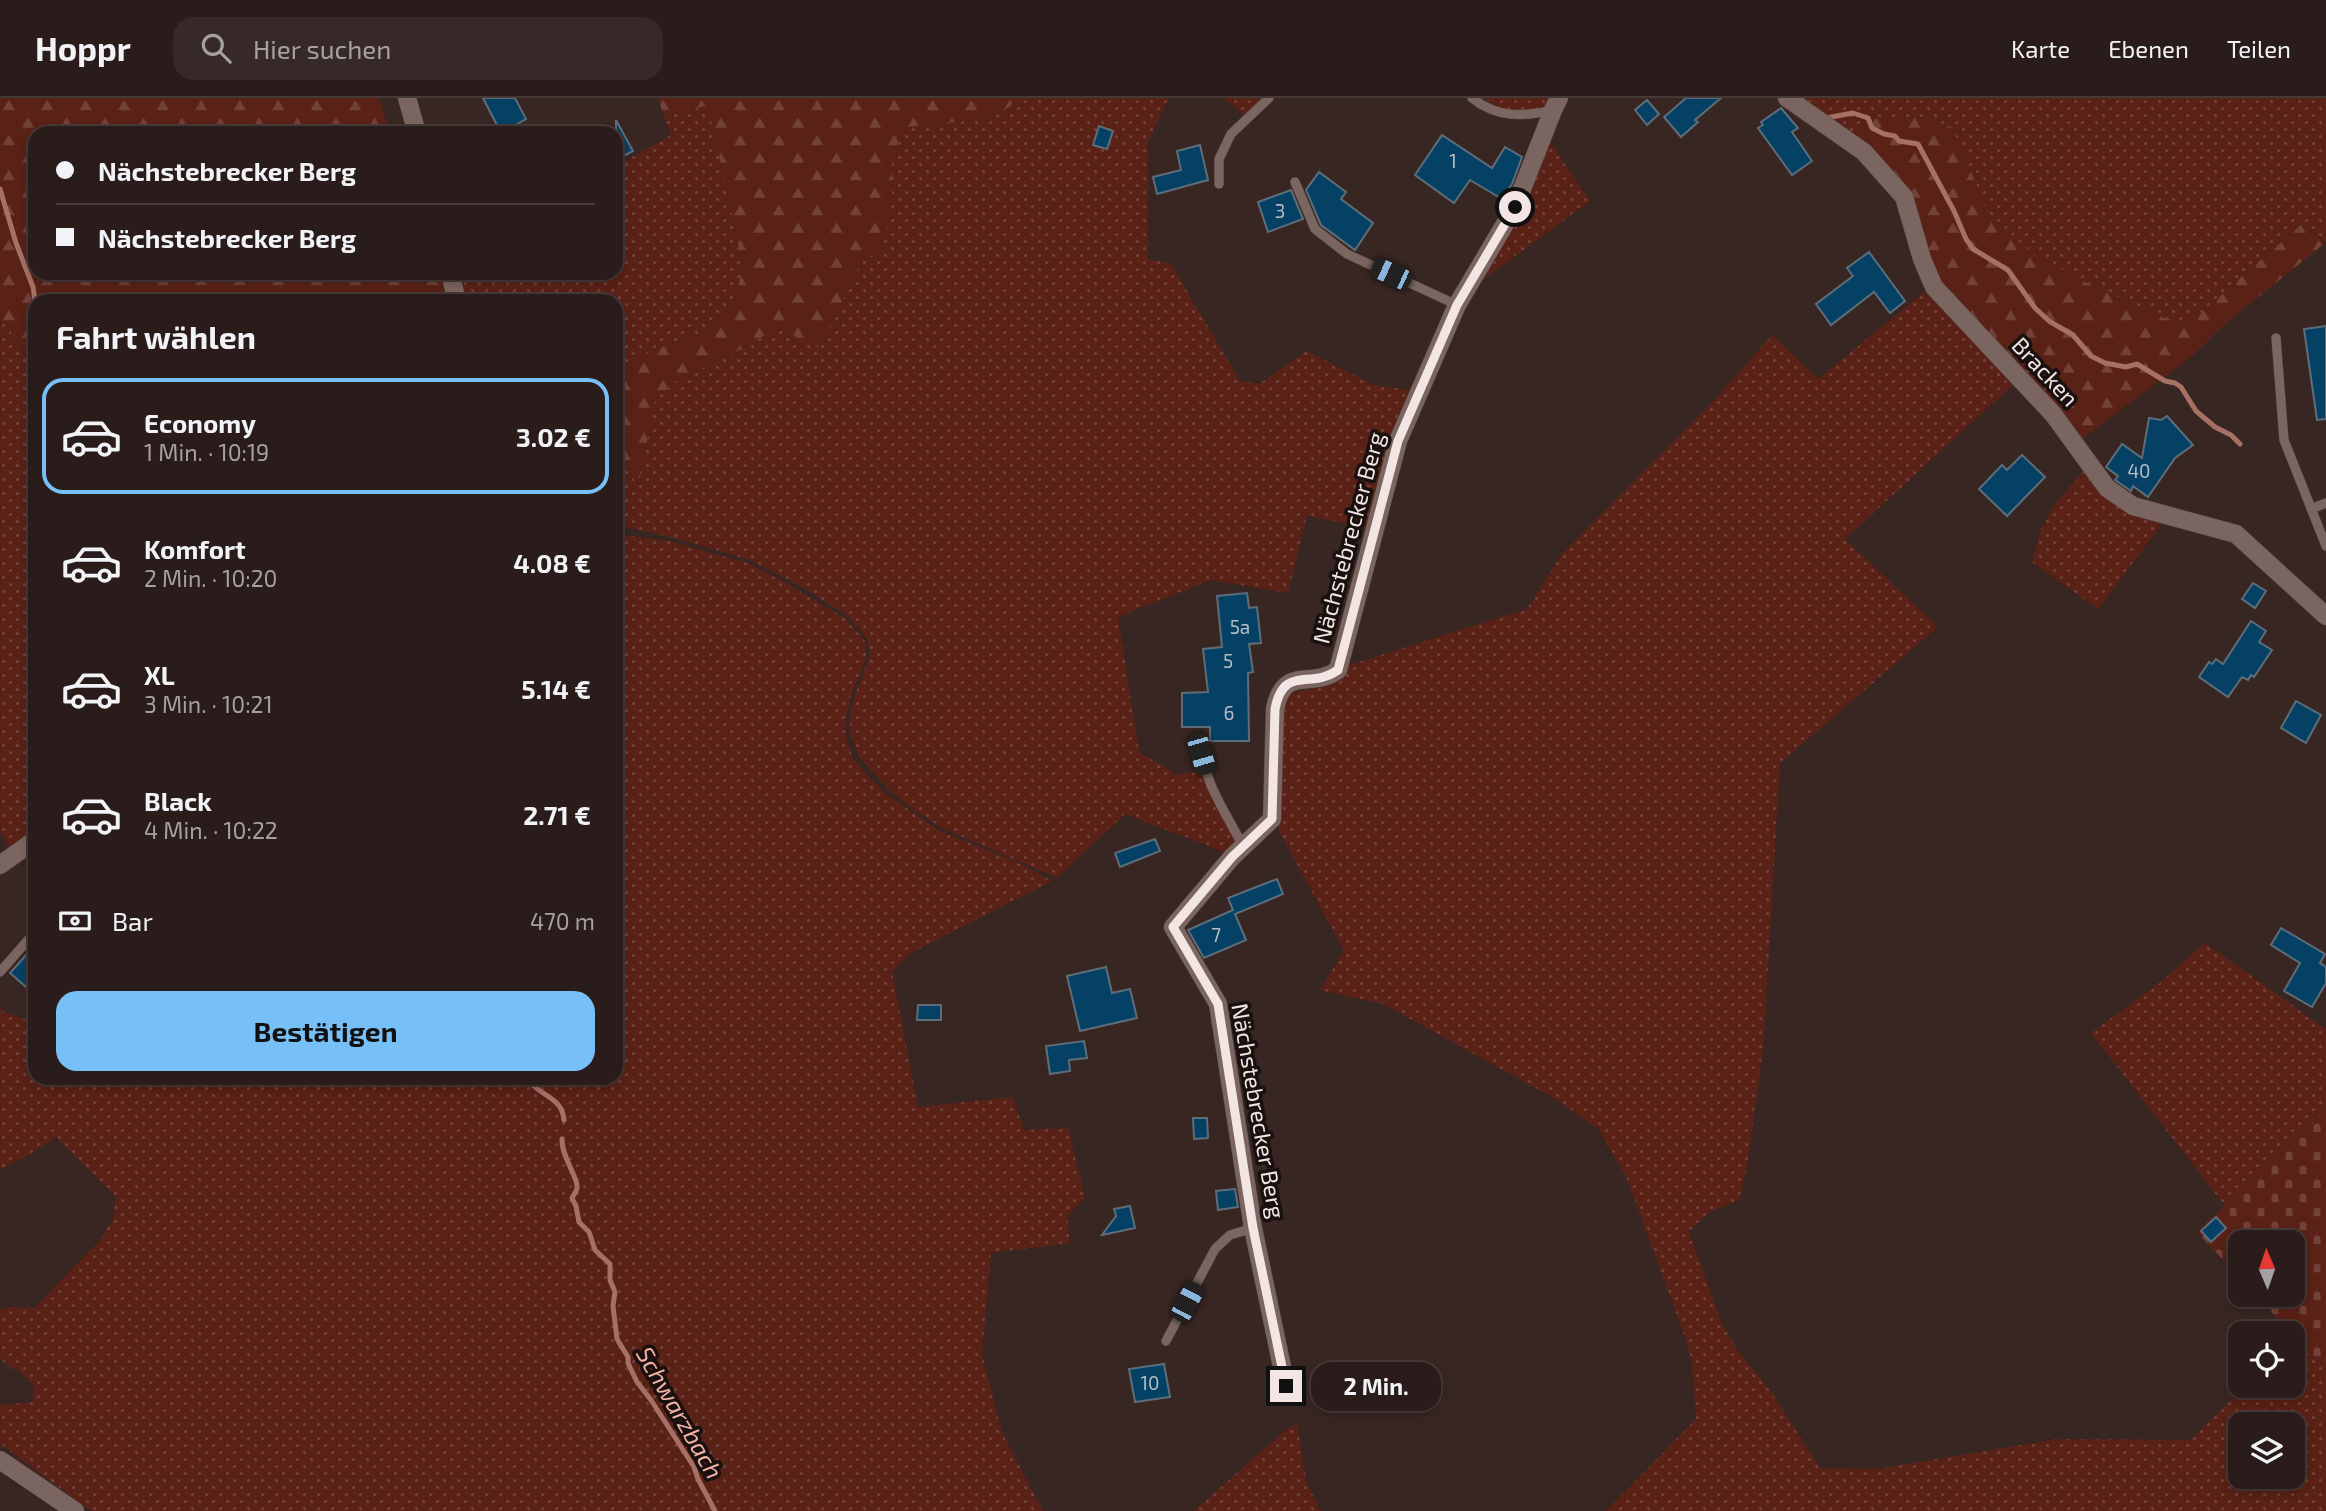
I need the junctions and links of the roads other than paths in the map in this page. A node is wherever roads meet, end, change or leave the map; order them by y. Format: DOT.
graph roads {
  1 [pos="407,98"];
  2 [pos="1269,98"];
  3 [pos="1472,98"];
  4 [pos="1787,98"];
  5 [pos="1556,104"];
  6 [pos="415,126"];
  7 [pos="1295,182"];
  8 [pos="1219,184"];
  9 [pos="1457,305"];
  10 [pos="2276,338"];
  11 [pos="2326,502"];
  12 [pos="2311,509"];
  13 [pos="2326,546"];
  14 [pos="2326,616"];
  15 [pos="1201,739"];
  16 [pos="28,845"];
  17 [pos="1243,846"];
  18 [pos="0,865"];
  19 [pos="28,940"];
  20 [pos="0,972"];
  21 [pos="1253,1228"];
  22 [pos="1166,1340"];
  23 [pos="1286,1386"];
  24 [pos="0,1460"];
  25 [pos="75,1511"];
  1 -- 6 [label="street"];
  2 -- 8 [label="lane"];
  3 -- 5 [label="lane"];
  4 -- 14 [label="street, Bracken"];
  5 -- 9 [label="street, Nächstebrecker Berg"];
  7 -- 9 [label="lane"];
  9 -- 17 [label="street, Nächstebrecker Berg"];
  10 -- 12 [label="lane"];
  11 -- 12 [label="lane"];
  12 -- 13 [label="lane"];
  15 -- 17 [label="lane"];
  16 -- 18 [label="street"];
  17 -- 21 [label="street, Nächstebrecker Berg"];
  19 -- 20 [label="lane"];
  21 -- 22 [label="lane"];
  21 -- 23 [label="street, Nächstebrecker Berg"];
  24 -- 25 [label="street"];
}
